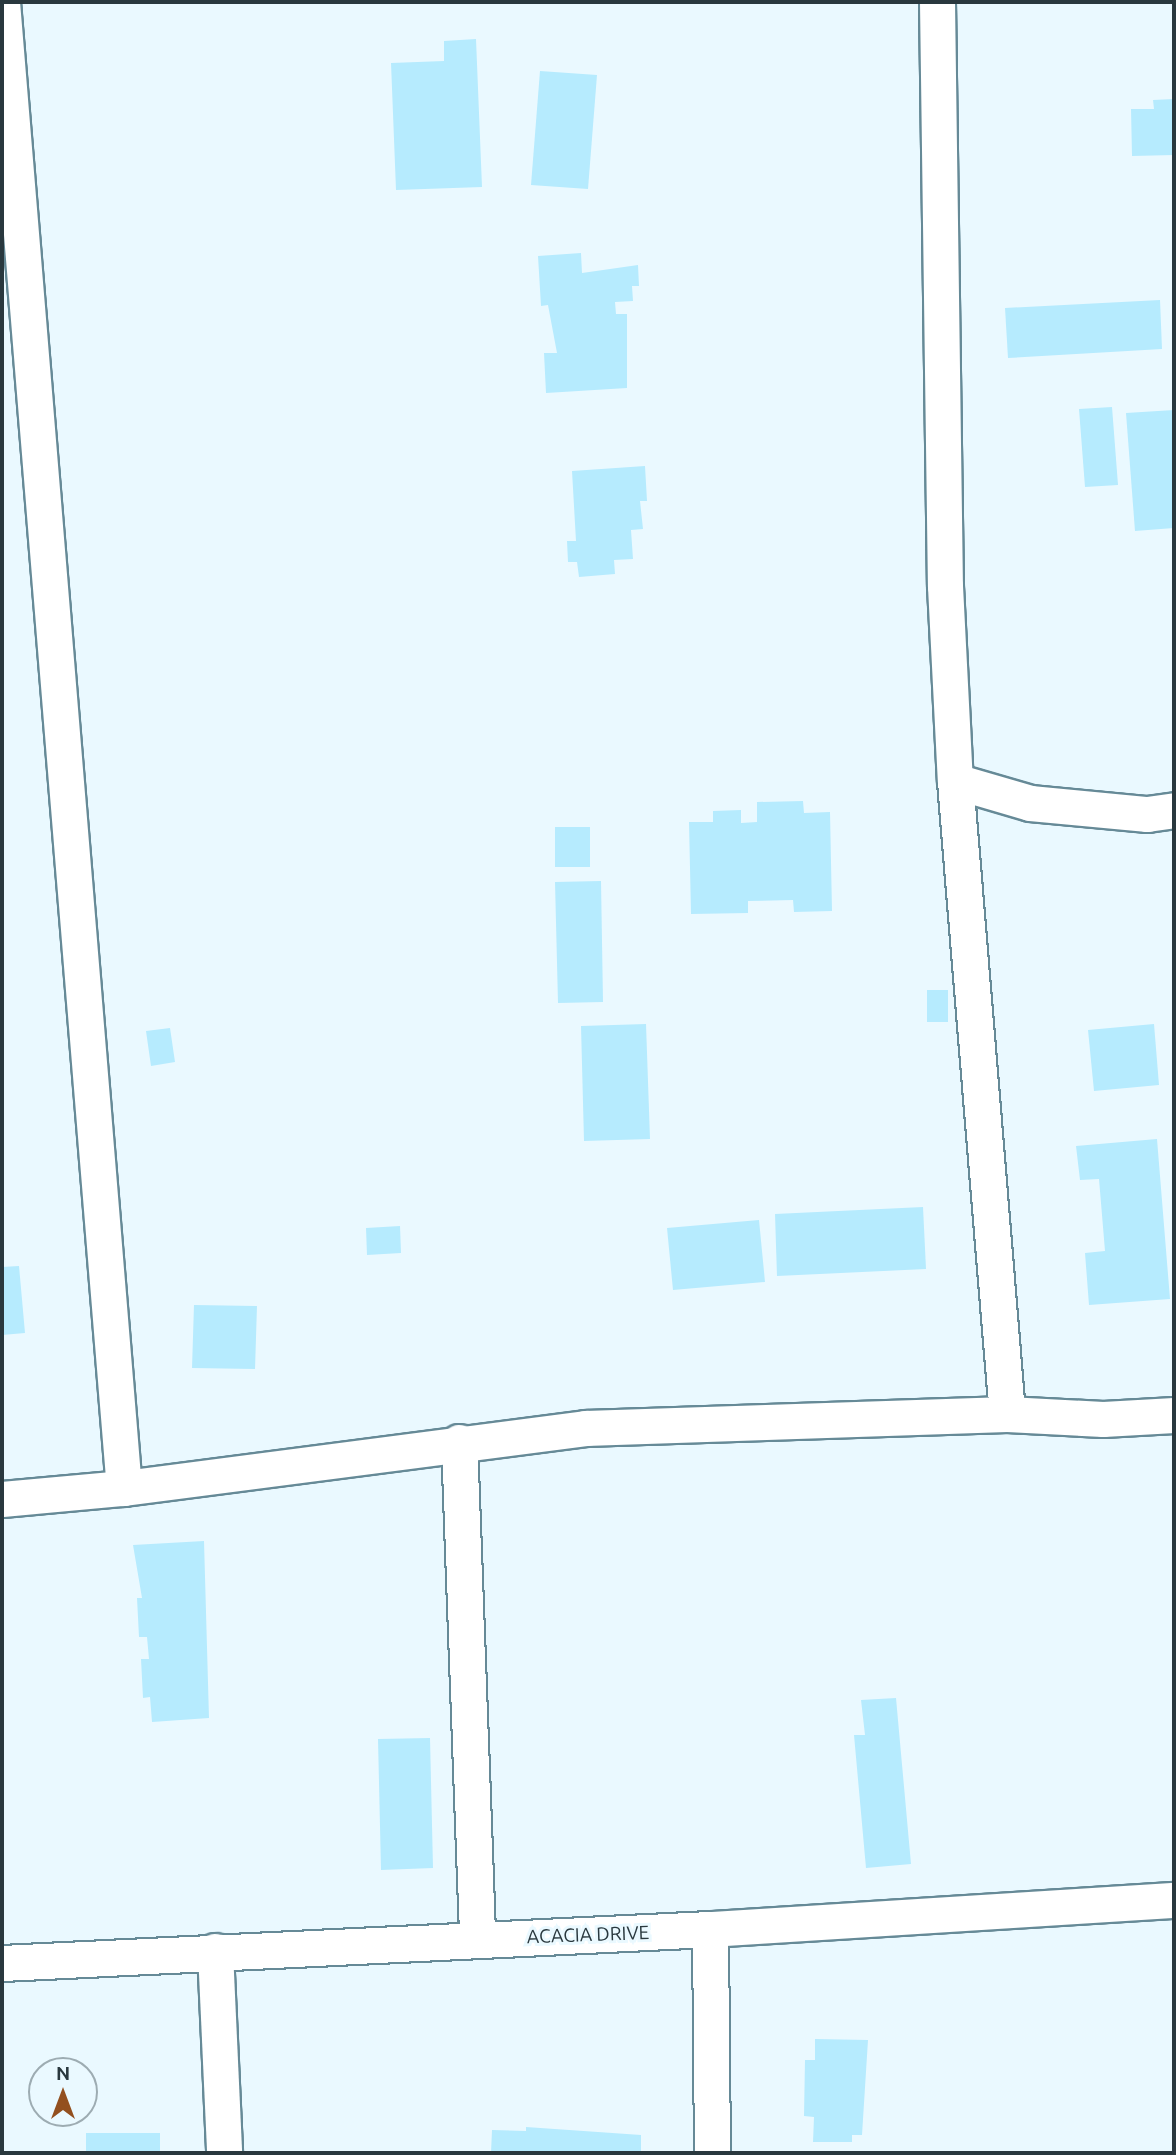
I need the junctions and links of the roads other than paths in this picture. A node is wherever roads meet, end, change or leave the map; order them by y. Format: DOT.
graph roads {
  1 [pos="2,2"];
  2 [pos="937,2"];
  3 [pos="956,781"];
  4 [pos="1174,810"];
  5 [pos="1007,1414"];
  6 [pos="1174,1415"];
  7 [pos="459,1441"];
  8 [pos="124,1488"];
  9 [pos="2,1499"];
  10 [pos="1174,1900"];
  11 [pos="710,1929"];
  12 [pos="477,1939"];
  13 [pos="215,1951"];
  14 [pos="2,1963"];
  15 [pos="224,2153"];
  16 [pos="712,2153"];
  1 -- 8 [label="street"];
  2 -- 3 [label="street"];
  3 -- 4 [label="street"];
  3 -- 5 [label="street"];
  5 -- 6 [label="street"];
  5 -- 7 [label="street"];
  7 -- 8 [label="street"];
  7 -- 12 [label="street"];
  8 -- 9 [label="street"];
  10 -- 11 [label="street, ACACIA DRIVE"];
  11 -- 12 [label="street, ACACIA DRIVE"];
  11 -- 16 [label="street"];
  12 -- 13 [label="street, ACACIA DRIVE"];
  13 -- 14 [label="street, ACACIA DRIVE"];
  13 -- 15 [label="street"];
}
